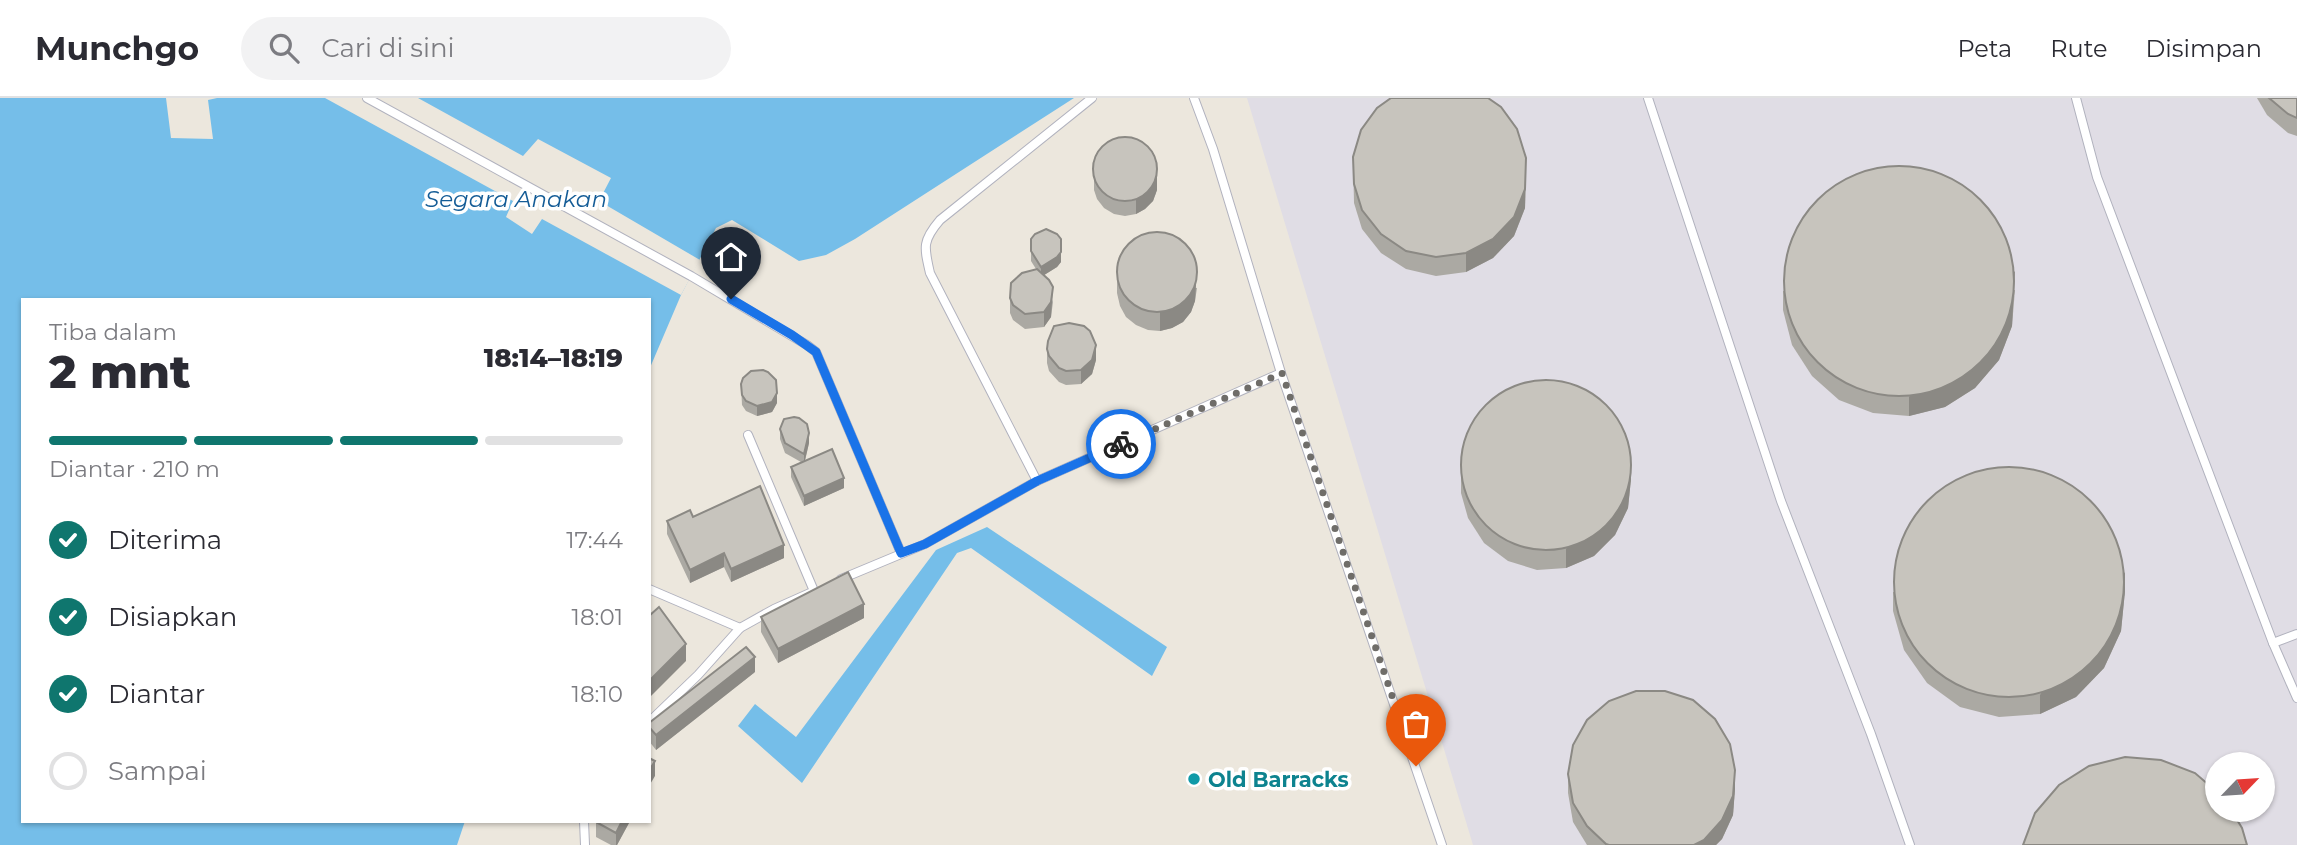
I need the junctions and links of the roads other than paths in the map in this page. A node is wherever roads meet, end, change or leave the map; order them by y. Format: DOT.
graph roads {
  1 [pos="367,98"];
  2 [pos="1091,98"];
  3 [pos="1194,98"];
  4 [pos="1648,98"];
  5 [pos="2076,98"];
  6 [pos="1282,373"];
  7 [pos="748,435"];
  8 [pos="1037,481"];
  9 [pos="901,553"];
  10 [pos="838,580"];
  11 [pos="826,585"];
  12 [pos="651,590"];
  13 [pos="814,591"];
  14 [pos="740,628"];
  15 [pos="2297,634"];
  16 [pos="2273,643"];
  17 [pos="2297,698"];
  18 [pos="651,720"];
  19 [pos="584,823"];
  20 [pos="585,845"];
  21 [pos="1442,845"];
  22 [pos="1910,845"];
  1 -- 9 [label="lane"];
  2 -- 8 [label="lane"];
  3 -- 6 [label="lane"];
  4 -- 22 [label="lane"];
  5 -- 16 [label="lane"];
  6 -- 8 [label="lane"];
  6 -- 21 [label="lane"];
  7 -- 13 [label="lane"];
  8 -- 9 [label="lane"];
  9 -- 10 [label="lane"];
  11 -- 13 [label="lane"];
  12 -- 14 [label="lane"];
  13 -- 14 [label="lane"];
  14 -- 18 [label="lane"];
  15 -- 16 [label="lane"];
  16 -- 17 [label="lane"];
  19 -- 20 [label="lane"];
}
